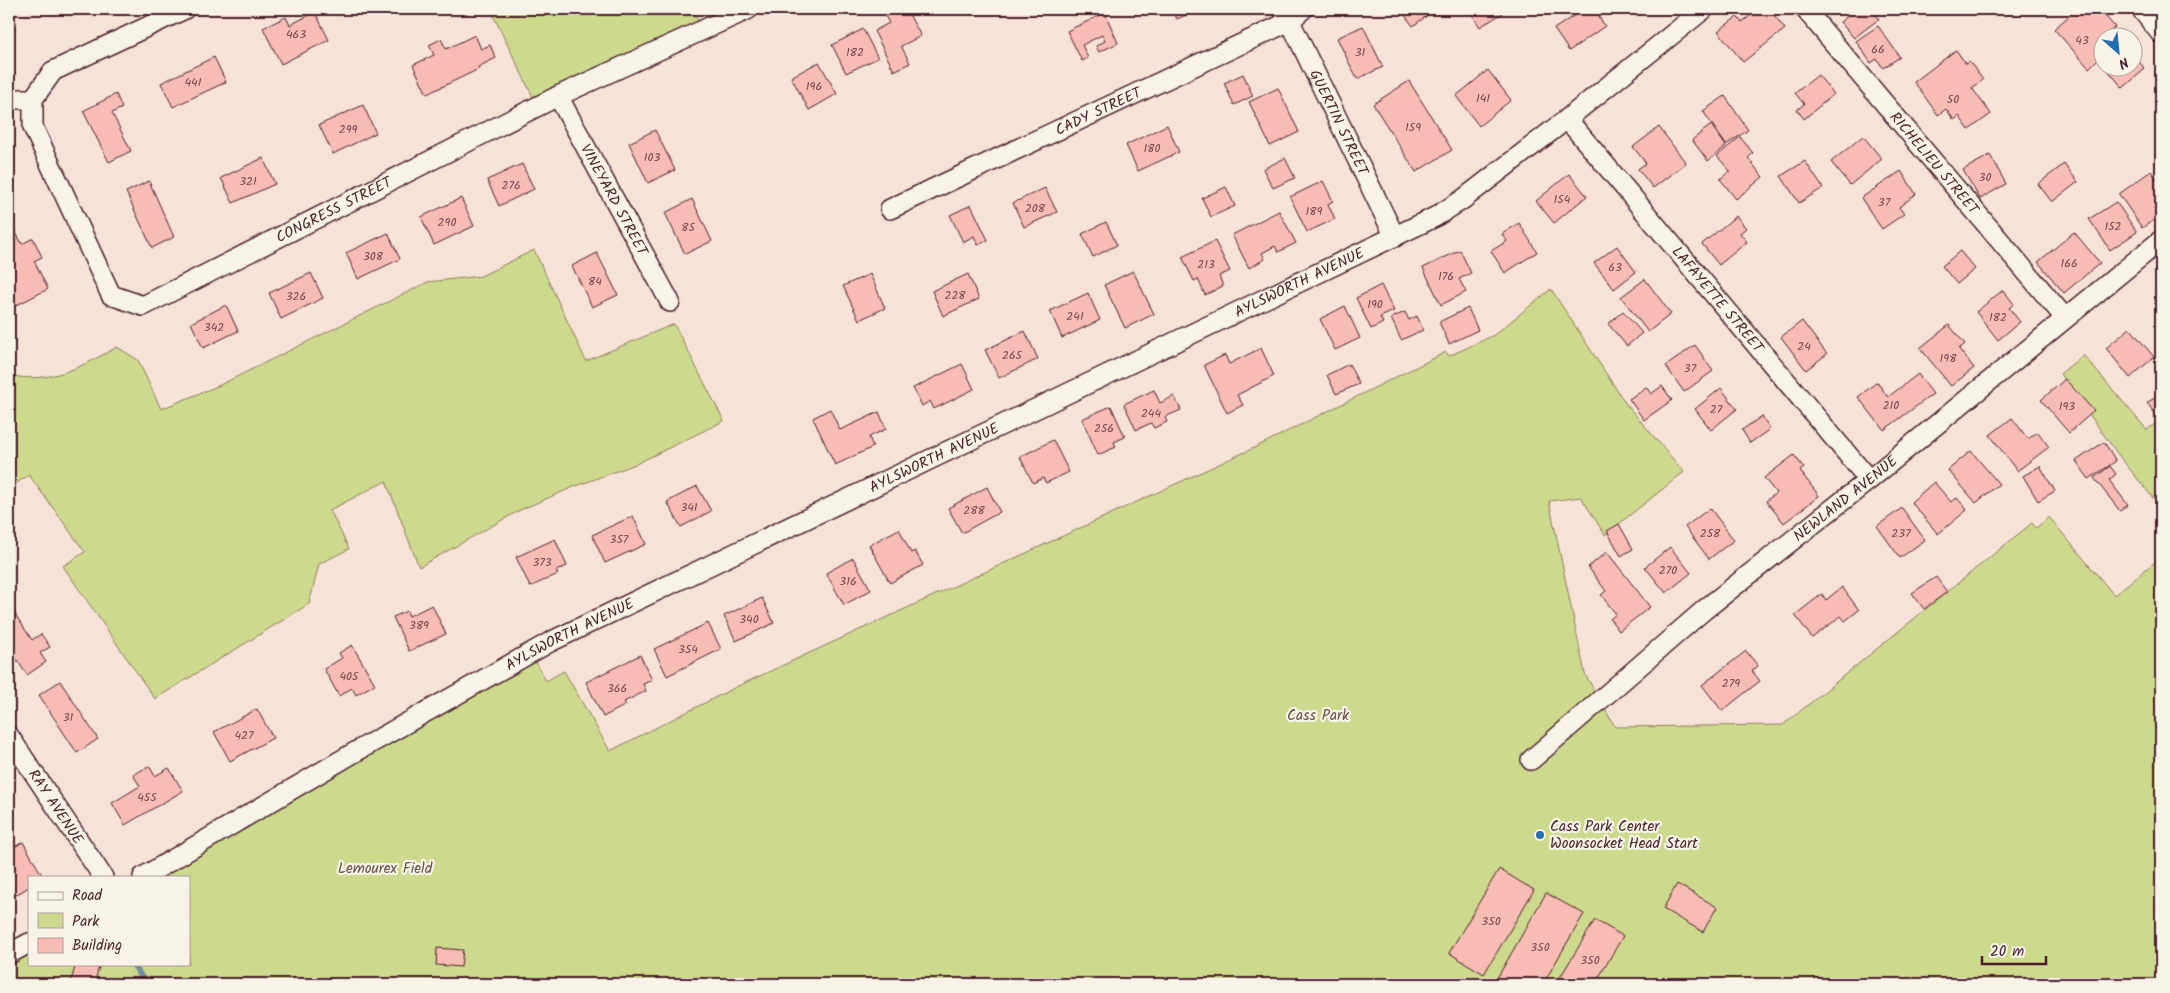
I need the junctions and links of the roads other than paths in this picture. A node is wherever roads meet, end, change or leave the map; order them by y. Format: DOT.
graph roads {
  1 [pos="185,9"];
  2 [pos="749,9"];
  3 [pos="1704,9"];
  4 [pos="1805,9"];
  5 [pos="2142,9"];
  6 [pos="1292,13"];
  7 [pos="2161,34"];
  8 [pos="558,96"];
  9 [pos="34,99"];
  10 [pos="9,100"];
  11 [pos="1567,119"];
  12 [pos="890,209"];
  13 [pos="1395,237"];
  14 [pos="2161,240"];
  15 [pos="670,302"];
  16 [pos="2065,318"];
  17 [pos="1869,480"];
  18 [pos="9,736"];
  19 [pos="1531,760"];
  20 [pos="102,876"];
  21 [pos="145,876"];
  22 [pos="28,944"];
  23 [pos="9,954"];
  1 -- 9 [label="street"];
  2 -- 8 [label="street, CONGRESS STREET"];
  3 -- 11 [label="street, AYLSWORTH AVENUE"];
  4 -- 16 [label="street, RICHELIEU STREET"];
  5 -- 7 [label="street"];
  6 -- 12 [label="street, CADY STREET"];
  6 -- 13 [label="street, GUERTIN STREET"];
  8 -- 9 [label="street, CONGRESS STREET"];
  8 -- 15 [label="street, VINEYARD STREET"];
  9 -- 10 [label="street"];
  11 -- 13 [label="street, AYLSWORTH AVENUE"];
  11 -- 17 [label="street, LAFAYETTE STREET"];
  13 -- 21 [label="street, AYLSWORTH AVENUE"];
  14 -- 16 [label="street, NEWLAND AVENUE"];
  16 -- 17 [label="street, NEWLAND AVENUE"];
  17 -- 19 [label="street, NEWLAND AVENUE"];
  18 -- 20 [label="street, RAY AVENUE"];
  22 -- 23 [label="street"];
}
